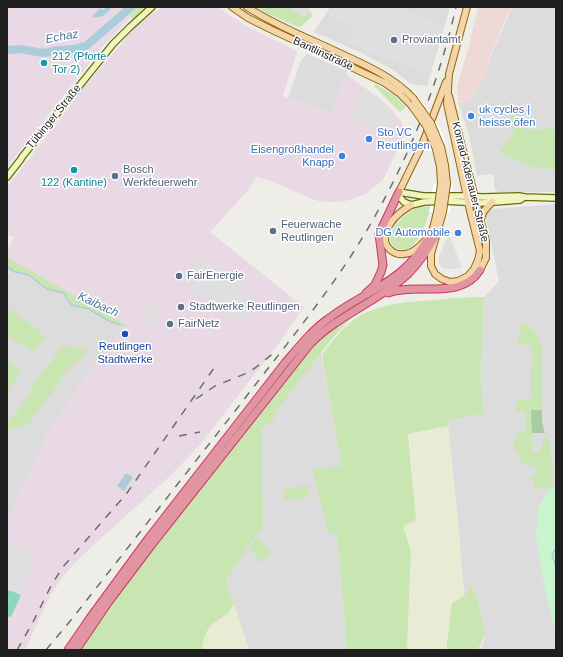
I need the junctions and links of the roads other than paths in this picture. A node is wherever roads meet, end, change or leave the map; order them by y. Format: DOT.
graph roads {
  1 [pos="152,7"];
  2 [pos="232,7"];
  3 [pos="247,7"];
  4 [pos="467,7"];
  5 [pos="449,74"];
  6 [pos="448,94"];
  7 [pos="439,148"];
  8 [pos="7,176"];
  9 [pos="398,194"];
  10 [pos="524,197"];
  11 [pos="556,198"];
  12 [pos="467,199"];
  13 [pos="474,199"];
  14 [pos="492,202"];
  15 [pos="411,205"];
  16 [pos="480,221"];
  17 [pos="433,235"];
  18 [pos="478,269"];
  19 [pos="362,297"];
  20 [pos="375,298"];
  21 [pos="68,650"];
  22 [pos="76,650"];
  1 -- 8 [label="street, Tübinger Straße"];
  2 -- 7 [label="main road, Bantlinstraße, bridge"];
  3 -- 7 [label="main road, Bantlinstraße, bridge"];
  4 -- 5 [label="main road, Konrad-Adenauer-Straße"];
  5 -- 6 [label="main road, Konrad-Adenauer-Straße"];
  5 -- 9 [label="main road"];
  6 -- 12 [label="main road, Konrad-Adenauer-Straße"];
  6 -- 13 [label="main road, Konrad-Adenauer-Straße"];
  7 -- 17 [label="main road, bridge"];
  9 -- 12 [label="street"];
  9 -- 15 [label="street"];
  9 -- 19 [label="highway"];
  10 -- 11 [label="street"];
  10 -- 13 [label="street"];
  10 -- 14 [label="street"];
  12 -- 13 [label="street"];
  12 -- 15 [label="street"];
  12 -- 18 [label="main road, Konrad-Adenauer-Straße"];
  13 -- 14 [label="street"];
  13 -- 16 [label="main road, Konrad-Adenauer-Straße"];
  14 -- 16 [label="main road"];
  15 -- 17 [label="main road"];
  16 -- 18 [label="main road, Konrad-Adenauer-Straße"];
  17 -- 18 [label="main road"];
  17 -- 19 [label="highway"];
  17 -- 20 [label="highway"];
  18 -- 20 [label="highway"];
  19 -- 21 [label="highway"];
  20 -- 22 [label="highway"];
}
